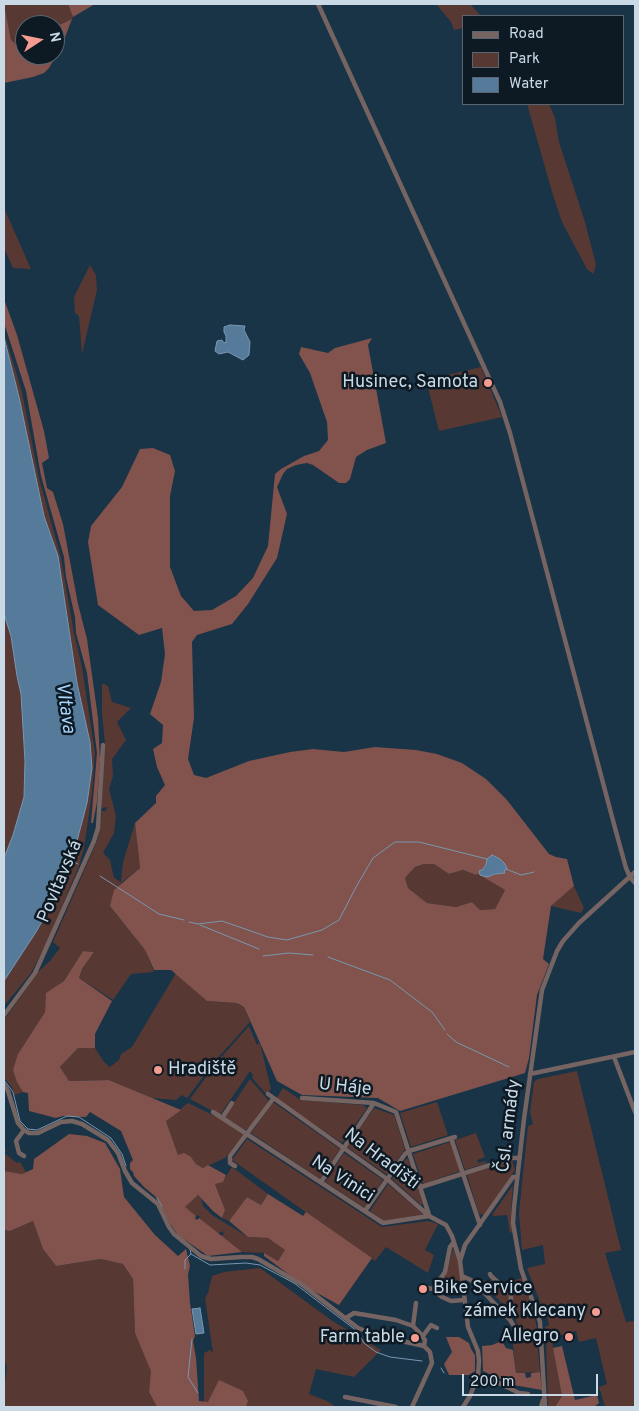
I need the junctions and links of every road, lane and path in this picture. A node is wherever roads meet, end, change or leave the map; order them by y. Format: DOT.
graph roads {
  1 [pos="318,4"];
  2 [pos="103,745"];
  3 [pos="635,872"];
  4 [pos="630,877"];
  5 [pos="635,883"];
  6 [pos="4,1015"];
  7 [pos="635,1052"];
  8 [pos="614,1057"];
  9 [pos="530,1074"];
  10 [pos="4,1084"];
  11 [pos="268,1094"];
  12 [pos="302,1098"];
  13 [pos="273,1099"];
  14 [pos="232,1103"];
  15 [pos="374,1104"];
  16 [pos="213,1112"];
  17 [pos="635,1112"];
  18 [pos="222,1118"];
  19 [pos="24,1130"];
  20 [pos="248,1134"];
  21 [pos="344,1149"];
  22 [pos="409,1152"];
  23 [pos="24,1156"];
  24 [pos="520,1158"];
  25 [pos="235,1166"];
  26 [pos="463,1173"];
  27 [pos="518,1177"];
  28 [pos="387,1179"];
  29 [pos="321,1182"];
  30 [pos="421,1187"];
  31 [pos="365,1212"];
  32 [pos="429,1216"];
  33 [pos="480,1225"];
  34 [pos="454,1242"];
  35 [pos="460,1261"];
  36 [pos="490,1274"];
  37 [pos="462,1276"];
  38 [pos="464,1300"];
  39 [pos="416,1303"];
  40 [pos="346,1318"];
  41 [pos="510,1320"];
  42 [pos="412,1326"];
  43 [pos="437,1328"];
  44 [pos="541,1335"];
  45 [pos="423,1336"];
  46 [pos="424,1346"];
  47 [pos="478,1376"];
  48 [pos="528,1394"];
  49 [pos="345,1397"];
  50 [pos="545,1400"];
  51 [pos="396,1407"];
  52 [pos="412,1407"];
  53 [pos="464,1407"];
  54 [pos="541,1407"];
  55 [pos="545,1407"];
  1 -- 4 [label="street"];
  2 -- 6 [label="street, Povltavská"];
  3 -- 4 [label="street, Čsl. armády"];
  4 -- 5 [label="street"];
  4 -- 9 [label="street, Čsl. armády"];
  7 -- 8 [label="street"];
  8 -- 9 [label="street"];
  8 -- 17 [label="street"];
  9 -- 24 [label="street, Čsl. armády"];
  10 -- 19 [label="street"];
  11 -- 13 [label="street, Na Hradišti"];
  12 -- 15 [label="street, U Háje"];
  13 -- 20 [label="street"];
  13 -- 21 [label="street, Na Hradišti"];
  14 -- 18 [label="street"];
  15 -- 21 [label="street"];
  15 -- 22 [label="street, U Háje"];
  16 -- 18 [label="street, Na Vinici"];
  18 -- 20 [label="street, Na Vinici"];
  19 -- 23 [label="street"];
  19 -- 40 [label="street"];
  20 -- 25 [label="street"];
  20 -- 29 [label="street, Na Vinici"];
  21 -- 28 [label="street, Na Hradišti"];
  21 -- 29 [label="street"];
  22 -- 26 [label="street"];
  22 -- 28 [label="street"];
  22 -- 30 [label="street, U Háje"];
  24 -- 26 [label="street"];
  24 -- 27 [label="street, Čsl. armády"];
  26 -- 30 [label="street"];
  26 -- 33 [label="street"];
  27 -- 33 [label="street"];
  27 -- 44 [label="street, Čsl. armády"];
  28 -- 31 [label="street"];
  28 -- 32 [label="street, Na Hradišti"];
  29 -- 31 [label="street, Na Vinici"];
  30 -- 32 [label="street, U Háje"];
  31 -- 32 [label="street, Na Vinici"];
  32 -- 34 [label="street, Na Hradišti"];
  33 -- 35 [label="street"];
  34 -- 35 [label="street, Na Hradišti"];
  34 -- 38 [label="street"];
  35 -- 37 [label="street, Na Hradišti"];
  36 -- 41 [label="street"];
  37 -- 38 [label="street, Na Hradišti"];
  37 -- 41 [label="street"];
  38 -- 47 [label="street, Na Hradišti"];
  39 -- 42 [label="street"];
  40 -- 42 [label="street"];
  40 -- 46 [label="street"];
  41 -- 44 [label="street"];
  42 -- 45 [label="street"];
  43 -- 45 [label="street"];
  44 -- 50 [label="street, Čsl. armády"];
  45 -- 46 [label="street"];
  46 -- 52 [label="street"];
  47 -- 48 [label="street"];
  47 -- 53 [label="street"];
  49 -- 51 [label="street"];
  50 -- 54 [label="street"];
  50 -- 55 [label="street, Čsl. armády"];
}
